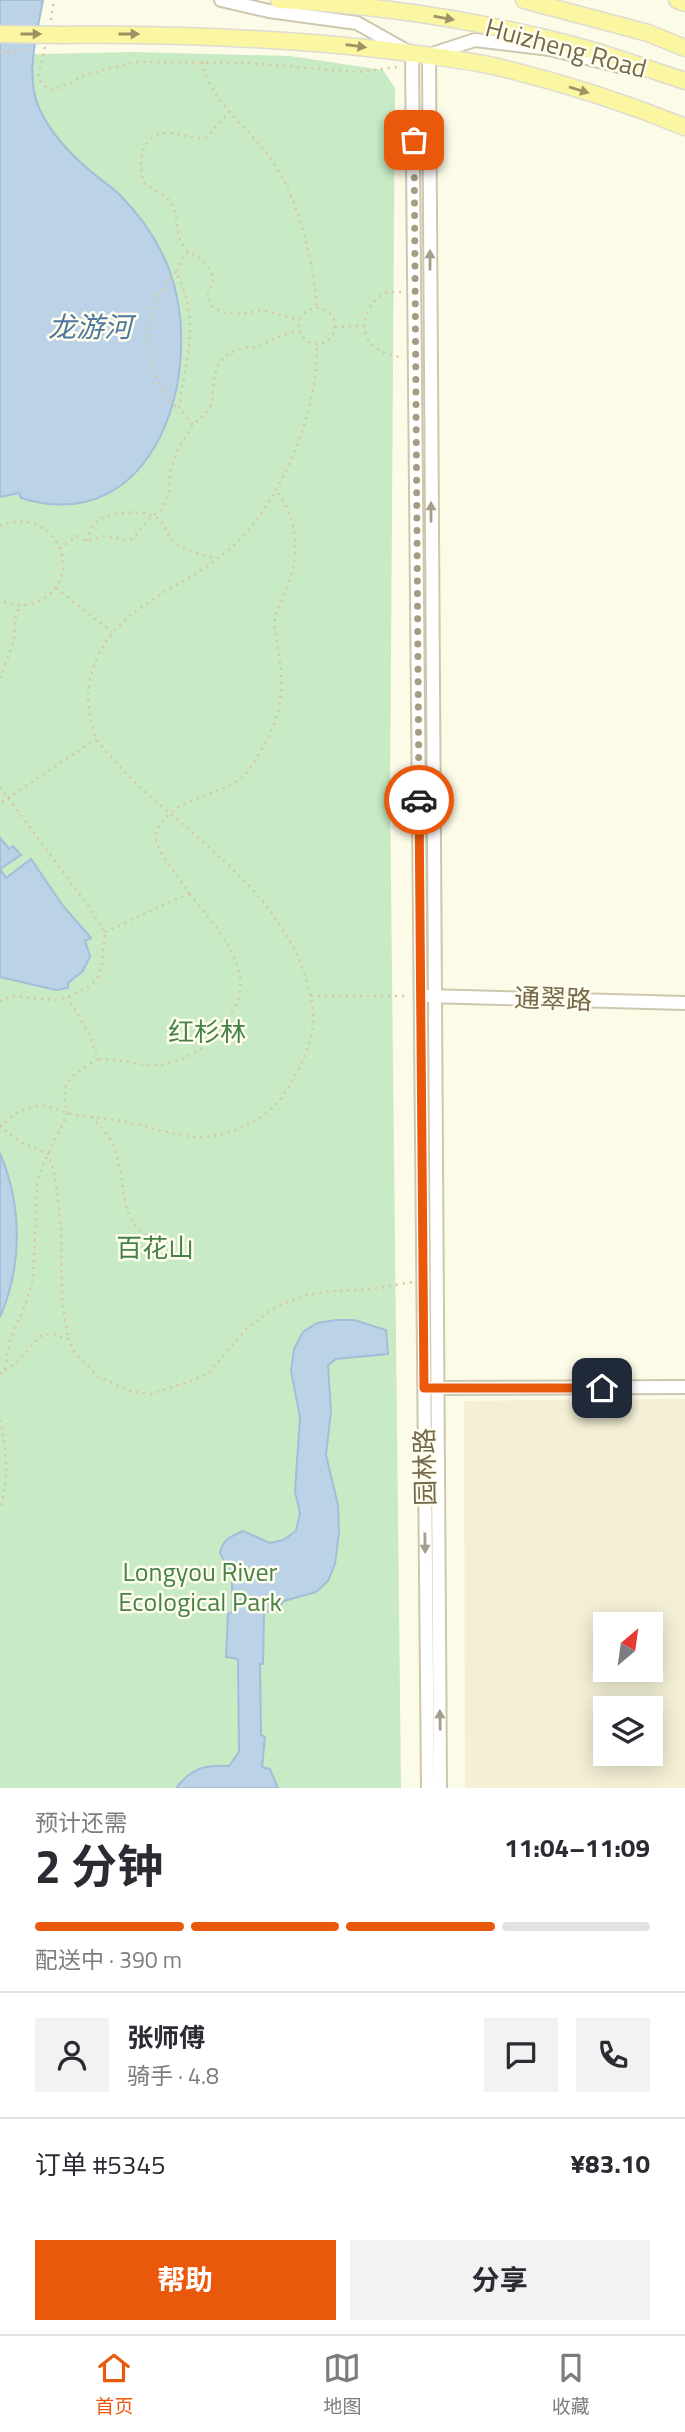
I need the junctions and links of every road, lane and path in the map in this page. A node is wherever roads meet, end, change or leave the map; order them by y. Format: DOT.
graph roads {
  1 [pos="54,0"];
  2 [pos="221,0"];
  3 [pos="279,0"];
  4 [pos="524,0"];
  5 [pos="677,0"];
  6 [pos="552,3"];
  7 [pos="685,3"];
  8 [pos="51,21"];
  9 [pos="0,34"];
  10 [pos="58,41"];
  11 [pos="46,43"];
  12 [pos="685,48"];
  13 [pos="0,52"];
  14 [pos="418,58"];
  15 [pos="203,62"];
  16 [pos="685,82"];
  17 [pos="230,111"];
  18 [pos="685,127"];
  19 [pos="188,252"];
  20 [pos="176,272"];
  21 [pos="416,290"];
  22 [pos="317,307"];
  23 [pos="299,320"];
  24 [pos="364,325"];
  25 [pos="335,327"];
  26 [pos="299,331"];
  27 [pos="317,345"];
  28 [pos="416,358"];
  29 [pos="179,408"];
  30 [pos="193,425"];
  31 [pos="275,489"];
  32 [pos="155,516"];
  33 [pos="0,526"];
  34 [pos="87,541"];
  35 [pos="61,549"];
  36 [pos="216,559"];
  37 [pos="55,588"];
  38 [pos="0,600"];
  39 [pos="20,606"];
  40 [pos="112,632"];
  41 [pos="0,678"];
  42 [pos="96,739"];
  43 [pos="0,787"];
  44 [pos="8,798"];
  45 [pos="2,802"];
  46 [pos="170,814"];
  47 [pos="189,893"];
  48 [pos="105,932"];
  49 [pos="311,996"];
  50 [pos="427,996"];
  51 [pos="68,997"];
  52 [pos="0,1001"];
  53 [pos="685,1003"];
  54 [pos="98,1059"];
  55 [pos="68,1113"];
  56 [pos="92,1116"];
  57 [pos="0,1126"];
  58 [pos="48,1153"];
  59 [pos="176,1249"];
  60 [pos="424,1280"];
  61 [pos="68,1339"];
  62 [pos="5,1370"];
  63 [pos="0,1374"];
  64 [pos="685,1387"];
  65 [pos="430,1388"];
  66 [pos="0,1420"];
  67 [pos="0,1509"];
  68 [pos="428,1788"];
  69 [pos="440,1788"];
  1 -- 8 [label="path"];
  2 -- 14 [label="street"];
  3 -- 16 [label="main road, Huizheng Road, one-way"];
  4 -- 6 [label="main road, Huizheng Road"];
  5 -- 7 [label="main road"];
  6 -- 12 [label="main road, Huizheng Road"];
  9 -- 10 [label="main road, one-way, bridge"];
  10 -- 13 [label="path, bridge"];
  10 -- 14 [label="main road, one-way"];
  11 -- 15 [label="path"];
  14 -- 15 [label="path"];
  14 -- 16 [label="street"];
  14 -- 18 [label="main road, one-way"];
  14 -- 21 [label="street, 园林路"];
  50 -- 14 [label="street, 园林路, one-way"];
  15 -- 17 [label="path"];
  17 -- 19 [label="path"];
  17 -- 22 [label="path"];
  19 -- 20 [label="path"];
  19 -- 23 [label="path"];
  20 -- 29 [label="path"];
  20 -- 29 [label="path"];
  21 -- 24 [label="path"];
  21 -- 28 [label="street, 园林路"];
  22 -- 23 [label="path"];
  22 -- 25 [label="path"];
  23 -- 26 [label="path"];
  24 -- 25 [label="path"];
  24 -- 28 [label="path"];
  25 -- 27 [label="path"];
  26 -- 27 [label="path"];
  26 -- 30 [label="path"];
  27 -- 31 [label="path"];
  28 -- 50 [label="street, 园林路"];
  29 -- 30 [label="path"];
  30 -- 32 [label="path"];
  31 -- 36 [label="path"];
  31 -- 46 [label="path"];
  32 -- 34 [label="path"];
  32 -- 34 [label="path"];
  32 -- 36 [label="path"];
  33 -- 35 [label="path"];
  34 -- 35 [label="path"];
  35 -- 37 [label="path"];
  36 -- 40 [label="path"];
  37 -- 39 [label="path"];
  37 -- 40 [label="path"];
  38 -- 39 [label="path"];
  39 -- 41 [label="path"];
  40 -- 42 [label="path"];
  42 -- 44 [label="path"];
  42 -- 46 [label="path"];
  43 -- 44 [label="path"];
  44 -- 45 [label="path"];
  44 -- 48 [label="path"];
  46 -- 47 [label="path"];
  46 -- 49 [label="path"];
  47 -- 48 [label="path"];
  47 -- 54 [label="path"];
  48 -- 51 [label="path"];
  49 -- 50 [label="path"];
  49 -- 56 [label="path"];
  50 -- 53 [label="street, 通翠路"];
  50 -- 60 [label="street, 园林路"];
  50 -- 65 [label="street, 园林路"];
  51 -- 52 [label="path"];
  51 -- 54 [label="path"];
  54 -- 55 [label="path"];
  55 -- 56 [label="path"];
  55 -- 57 [label="path"];
  55 -- 58 [label="path"];
  56 -- 59 [label="path"];
  57 -- 58 [label="path"];
  58 -- 61 [label="path"];
  58 -- 62 [label="path"];
  60 -- 61 [label="path"];
  60 -- 65 [label="street, 园林路"];
  61 -- 62 [label="path"];
  62 -- 63 [label="path"];
  64 -- 65 [label="street"];
  65 -- 68 [label="street, 园林路, one-way"];
  69 -- 65 [label="street, 园林路, one-way"];
  66 -- 67 [label="path"];
}
